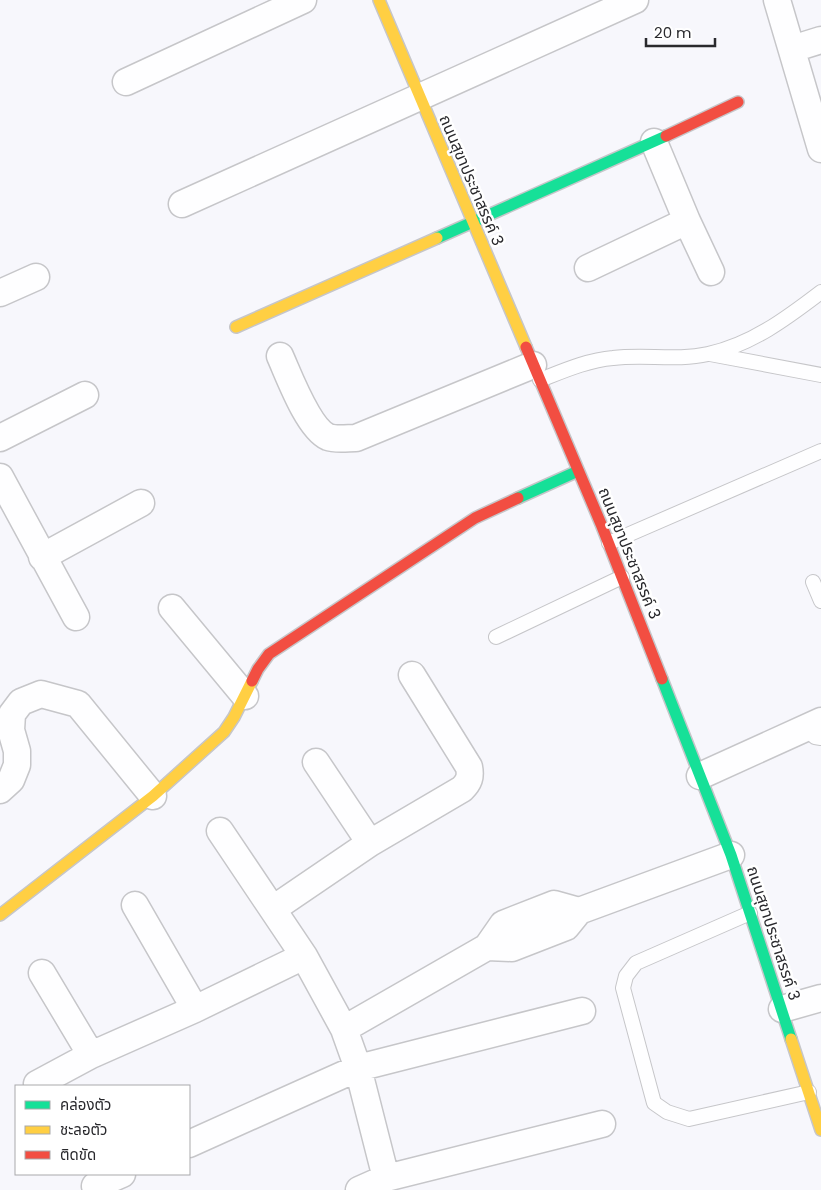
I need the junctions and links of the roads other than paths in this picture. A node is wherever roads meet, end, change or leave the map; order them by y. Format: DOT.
graph roads {
  1 [pos="303,0"];
  2 [pos="379,0"];
  3 [pos="635,0"];
  4 [pos="777,0"];
  5 [pos="821,40"];
  6 [pos="792,49"];
  7 [pos="126,82"];
  8 [pos="420,97"];
  9 [pos="738,102"];
  10 [pos="654,142"];
  11 [pos="821,149"];
  12 [pos="182,204"];
  13 [pos="472,221"];
  14 [pos="687,221"];
  15 [pos="588,268"];
  16 [pos="711,272"];
  17 [pos="36,277"];
  18 [pos="821,292"];
  19 [pos="0,293"];
  20 [pos="236,327"];
  21 [pos="710,354"];
  22 [pos="280,356"];
  23 [pos="537,372"];
  24 [pos="821,375"];
  25 [pos="86,395"];
  26 [pos="0,438"];
  27 [pos="821,451"];
  28 [pos="578,470"];
  29 [pos="0,477"];
  30 [pos="141,503"];
  31 [pos="609,543"];
  32 [pos="42,557"];
  33 [pos="622,577"];
  34 [pos="813,582"];
  35 [pos="821,601"];
  36 [pos="172,608"];
  37 [pos="76,617"];
  38 [pos="496,637"];
  39 [pos="412,675"];
  40 [pos="245,696"];
  41 [pos="816,729"];
  42 [pos="316,762"];
  43 [pos="700,776"];
  44 [pos="0,790"];
  45 [pos="153,796"];
  46 [pos="220,831"];
  47 [pos="370,843"];
  48 [pos="731,855"];
  49 [pos="135,905"];
  50 [pos="273,909"];
  51 [pos="750,913"];
  52 [pos="0,915"];
  53 [pos="304,956"];
  54 [pos="42,973"];
  55 [pos="821,998"];
  56 [pos="195,1009"];
  57 [pos="782,1009"];
  58 [pos="582,1011"];
  59 [pos="344,1029"];
  60 [pos="91,1054"];
  61 [pos="358,1068"];
  62 [pos="37,1084"];
  63 [pos="809,1092"];
  64 [pos="602,1124"];
  65 [pos="821,1130"];
  66 [pos="190,1144"];
  67 [pos="120,1175"];
  68 [pos="386,1178"];
  69 [pos="95,1186"];
  70 [pos="359,1190"];
  1 -- 7 [label="street"];
  2 -- 8 [label="street, ถนนสุขาประชาสรรค์ 3"];
  3 -- 8 [label="street"];
  4 -- 6 [label="street"];
  5 -- 6 [label="street"];
  6 -- 11 [label="street"];
  8 -- 12 [label="street"];
  8 -- 13 [label="street, ถนนสุขาประชาสรรค์ 3"];
  9 -- 10 [label="street"];
  10 -- 13 [label="street"];
  10 -- 14 [label="street"];
  13 -- 20 [label="street"];
  13 -- 23 [label="street, ถนนสุขาประชาสรรค์ 3"];
  14 -- 15 [label="street"];
  14 -- 16 [label="street"];
  17 -- 19 [label="street"];
  18 -- 21 [label="lane"];
  21 -- 23 [label="lane"];
  21 -- 24 [label="lane"];
  22 -- 23 [label="street"];
  23 -- 28 [label="street, ถนนสุขาประชาสรรค์ 3"];
  25 -- 26 [label="street"];
  27 -- 31 [label="lane"];
  28 -- 31 [label="street, ถนนสุขาประชาสรรค์ 3"];
  28 -- 40 [label="street"];
  29 -- 32 [label="street"];
  30 -- 32 [label="street"];
  31 -- 33 [label="street, ถนนสุขาประชาสรรค์ 3"];
  32 -- 37 [label="street"];
  33 -- 38 [label="lane"];
  33 -- 43 [label="street, ถนนสุขาประชาสรรค์ 3"];
  34 -- 35 [label="lane"];
  36 -- 40 [label="street"];
  39 -- 47 [label="street"];
  40 -- 45 [label="street"];
  41 -- 43 [label="street"];
  42 -- 47 [label="street"];
  43 -- 48 [label="street, ถนนสุขาประชาสรรค์ 3"];
  44 -- 45 [label="street"];
  45 -- 52 [label="street"];
  46 -- 50 [label="street"];
  47 -- 50 [label="street"];
  48 -- 51 [label="street, ถนนสุขาประชาสรรค์ 3"];
  48 -- 59 [label="street"];
  49 -- 56 [label="street"];
  50 -- 53 [label="street"];
  51 -- 57 [label="street, ถนนสุขาประชาสรรค์ 3"];
  51 -- 63 [label="lane"];
  53 -- 56 [label="street"];
  53 -- 59 [label="street"];
  54 -- 60 [label="street"];
  55 -- 57 [label="street"];
  56 -- 60 [label="street"];
  57 -- 63 [label="street, ถนนสุขาประชาสรรค์ 3"];
  58 -- 61 [label="street"];
  59 -- 61 [label="street"];
  60 -- 62 [label="street"];
  61 -- 66 [label="street"];
  61 -- 68 [label="street"];
  63 -- 65 [label="street, ถนนสุขาประชาสรรค์ 3"];
  64 -- 68 [label="street"];
  67 -- 69 [label="street"];
  68 -- 70 [label="street"];
}
